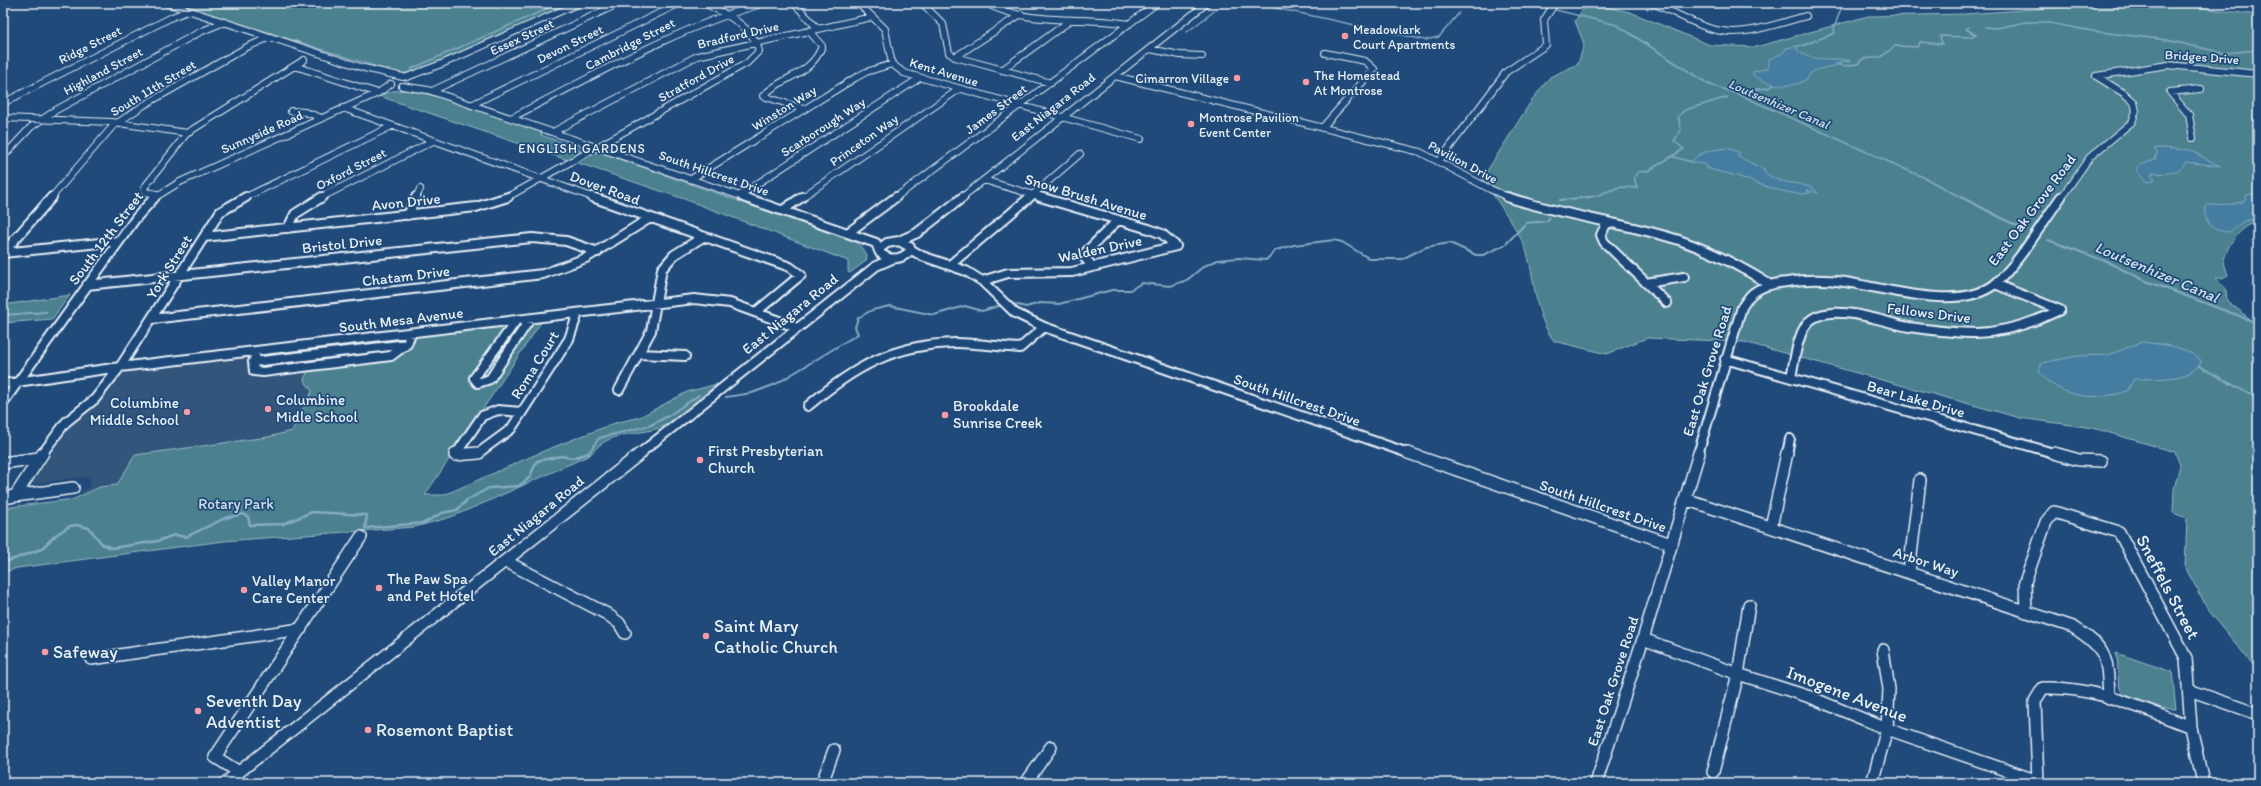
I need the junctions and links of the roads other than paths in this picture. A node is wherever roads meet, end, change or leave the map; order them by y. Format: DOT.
graph roads {
  1 [pos="166,3"];
  2 [pos="579,3"];
  3 [pos="620,3"];
  4 [pos="680,3"];
  5 [pos="704,3"];
  6 [pos="765,3"];
  7 [pos="794,3"];
  8 [pos="858,3"];
  9 [pos="922,3"];
  10 [pos="986,3"];
  11 [pos="1157,3"];
  12 [pos="1193,3"];
  13 [pos="1555,3"];
  14 [pos="1651,3"];
  15 [pos="2249,3"];
  16 [pos="1205,4"];
  17 [pos="2258,6"];
  18 [pos="188,11"];
  19 [pos="725,14"];
  20 [pos="1021,14"];
  21 [pos="1806,16"];
  22 [pos="872,17"];
  23 [pos="1071,20"];
  24 [pos="224,22"];
  25 [pos="1129,24"];
  26 [pos="818,29"];
  27 [pos="809,31"];
  28 [pos="270,38"];
  29 [pos="757,42"];
  30 [pos="1150,49"];
  31 [pos="1325,53"];
  32 [pos="1202,56"];
  33 [pos="955,57"];
  34 [pos="304,60"];
  35 [pos="444,63"];
  36 [pos="892,64"];
  37 [pos="295,66"];
  38 [pos="364,68"];
  39 [pos="1002,70"];
  40 [pos="2258,74"];
  41 [pos="1115,76"];
  42 [pos="2096,76"];
  43 [pos="405,77"];
  44 [pos="918,79"];
  45 [pos="414,81"];
  46 [pos="392,83"];
  47 [pos="1051,83"];
  48 [pos="401,86"];
  49 [pos="2201,89"];
  50 [pos="430,90"];
  51 [pos="958,90"];
  52 [pos="378,92"];
  53 [pos="3,103"];
  54 [pos="471,104"];
  55 [pos="1019,107"];
  56 [pos="343,108"];
  57 [pos="804,109"];
  58 [pos="291,111"];
  59 [pos="3,118"];
  60 [pos="322,118"];
  61 [pos="511,118"];
  62 [pos="1062,118"];
  63 [pos="41,120"];
  64 [pos="117,123"];
  65 [pos="392,126"];
  66 [pos="1322,128"];
  67 [pos="188,132"];
  68 [pos="553,132"];
  69 [pos="2192,138"];
  70 [pos="1140,139"];
  71 [pos="433,141"];
  72 [pos="246,146"];
  73 [pos="597,147"];
  74 [pos="253,149"];
  75 [pos="1080,154"];
  76 [pos="3,157"];
  77 [pos="1440,160"];
  78 [pos="539,179"];
  79 [pos="692,179"];
  80 [pos="984,180"];
  81 [pos="420,189"];
  82 [pos="157,194"];
  83 [pos="1032,194"];
  84 [pos="740,195"];
  85 [pos="783,210"];
  86 [pos="408,215"];
  87 [pos="650,218"];
  88 [pos="1118,220"];
  89 [pos="1606,222"];
  90 [pos="288,228"];
  91 [pos="852,234"];
  92 [pos="917,234"];
  93 [pos="204,237"];
  94 [pos="703,237"];
  95 [pos="119,241"];
  96 [pos="897,241"];
  97 [pos="1176,246"];
  98 [pos="910,248"];
  99 [pos="879,251"];
  100 [pos="598,252"];
  101 [pos="3,253"];
  102 [pos="901,257"];
  103 [pos="928,258"];
  104 [pos="892,259"];
  105 [pos="950,265"];
  106 [pos="1092,266"];
  107 [pos="867,273"];
  108 [pos="180,276"];
  109 [pos="1684,277"];
  110 [pos="982,281"];
  111 [pos="1646,283"];
  112 [pos="1769,284"];
  113 [pos="1995,284"];
  114 [pos="87,285"];
  115 [pos="656,303"];
  116 [pos="1667,303"];
  117 [pos="756,312"];
  118 [pos="578,313"];
  119 [pos="152,319"];
  120 [pos="530,319"];
  121 [pos="516,321"];
  122 [pos="1044,327"];
  123 [pos="798,328"];
  124 [pos="411,333"];
  125 [pos="257,351"];
  126 [pos="639,354"];
  127 [pos="685,356"];
  128 [pos="1725,359"];
  129 [pos="120,368"];
  130 [pos="1791,378"];
  131 [pos="18,381"];
  132 [pos="3,384"];
  133 [pos="619,390"];
  134 [pos="3,403"];
  135 [pos="808,406"];
  136 [pos="522,412"];
  137 [pos="1790,439"];
  138 [pos="39,458"];
  139 [pos="2101,461"];
  140 [pos="3,463"];
  141 [pos="1920,480"];
  142 [pos="73,488"];
  143 [pos="15,496"];
  144 [pos="3,498"];
  145 [pos="1685,499"];
  146 [pos="1771,527"];
  147 [pos="360,537"];
  148 [pos="1671,544"];
  149 [pos="505,561"];
  150 [pos="1909,572"];
  151 [pos="1749,605"];
  152 [pos="2026,612"];
  153 [pos="301,630"];
  154 [pos="625,633"];
  155 [pos="1643,639"];
  156 [pos="1883,650"];
  157 [pos="91,659"];
  158 [pos="1738,674"];
  159 [pos="2189,690"];
  160 [pos="2109,698"];
  161 [pos="2258,714"];
  162 [pos="2191,727"];
  163 [pos="1887,729"];
  164 [pos="1051,747"];
  165 [pos="834,750"];
  166 [pos="239,772"];
  167 [pos="1714,772"];
  168 [pos="2038,782"];
  169 [pos="225,783"];
  170 [pos="822,783"];
  171 [pos="1026,783"];
  172 [pos="1596,783"];
  173 [pos="1872,783"];
  174 [pos="2204,783"];
  1 -- 18 [label="street"];
  2 -- 35 [label="street"];
  3 -- 50 [label="street, Essex Street"];
  4 -- 54 [label="street, Devon Street"];
  5 -- 19 [label="street"];
  6 -- 19 [label="street, Cambridge Street"];
  7 -- 26 [label="street"];
  8 -- 22 [label="street, Kent Avenue"];
  9 -- 33 [label="street"];
  10 -- 20 [label="street"];
  11 -- 25 [label="street, James Street"];
  12 -- 16 [label="street"];
  13 -- 77 [label="street"];
  14 -- 21 [label="street"];
  15 -- 17 [label="street"];
  16 -- 30 [label="street, East Niagara Road"];
  18 -- 24 [label="street"];
  18 -- 53 [label="street, Ridge Street"];
  19 -- 29 [label="street"];
  19 -- 61 [label="street, Cambridge Street"];
  20 -- 23 [label="street"];
  20 -- 33 [label="street"];
  22 -- 26 [label="street, Bradford Drive"];
  22 -- 36 [label="street, Kent Avenue"];
  23 -- 25 [label="street"];
  23 -- 39 [label="street"];
  24 -- 28 [label="street"];
  24 -- 63 [label="street, Highland Street"];
  25 -- 47 [label="street, James Street"];
  26 -- 27 [label="street, Bradford Drive"];
  27 -- 29 [label="street, Bradford Drive"];
  27 -- 57 [label="street"];
  28 -- 38 [label="street"];
  28 -- 64 [label="street, South 11th Street"];
  29 -- 68 [label="street, Bradford Drive"];
  29 -- 73 [label="street, Stratford Drive"];
  30 -- 32 [label="street"];
  30 -- 41 [label="street, East Niagara Road"];
  31 -- 66 [label="street"];
  33 -- 39 [label="street"];
  34 -- 37 [label="street, South 12th Street"];
  35 -- 43 [label="street"];
  35 -- 45 [label="street"];
  36 -- 44 [label="street, Kent Avenue"];
  36 -- 57 [label="street, Winston Way"];
  37 -- 52 [label="street"];
  37 -- 67 [label="street, South 12th Street"];
  38 -- 43 [label="street"];
  38 -- 46 [label="street"];
  39 -- 47 [label="street"];
  40 -- 42 [label="street, Bridges Drive"];
  41 -- 62 [label="street, East Niagara Road"];
  41 -- 66 [label="street, Pavilion Drive"];
  42 -- 113 [label="street, East Oak Grove Road"];
  43 -- 45 [label="street"];
  43 -- 46 [label="street, Sunnyside Road"];
  44 -- 51 [label="street, Kent Avenue"];
  44 -- 84 [label="street, Scarborough Way"];
  45 -- 48 [label="street, Sunnyside Road"];
  45 -- 50 [label="street"];
  46 -- 48 [label="street"];
  46 -- 52 [label="street, Sunnyside Road"];
  47 -- 55 [label="street, James Street"];
  48 -- 50 [label="street"];
  48 -- 52 [label="street, Sunnyside Road"];
  49 -- 69 [label="street"];
  50 -- 54 [label="street, South Hillcrest Drive"];
  51 -- 55 [label="street, Kent Avenue"];
  51 -- 85 [label="street, Princeton Way"];
  52 -- 56 [label="street, Sunnyside Road"];
  54 -- 61 [label="street, South Hillcrest Drive"];
  55 -- 62 [label="street, Kent Avenue"];
  55 -- 91 [label="street, James Street"];
  56 -- 60 [label="street, Sunnyside Road"];
  56 -- 65 [label="street, Dover Road"];
  57 -- 79 [label="street, Winston Way"];
  58 -- 60 [label="street"];
  59 -- 63 [label="street"];
  60 -- 74 [label="street, Sunnyside Road"];
  61 -- 68 [label="street, South Hillcrest Drive"];
  62 -- 70 [label="street, Kent Avenue"];
  62 -- 80 [label="street, East Niagara Road"];
  63 -- 64 [label="street"];
  63 -- 76 [label="street, Highland Street"];
  64 -- 67 [label="street"];
  64 -- 101 [label="street, South 11th Street"];
  65 -- 71 [label="street, Dover Road"];
  65 -- 93 [label="street, York Street"];
  66 -- 77 [label="street, Pavilion Drive"];
  67 -- 82 [label="street, South 12th Street"];
  68 -- 73 [label="street, South Hillcrest Drive"];
  71 -- 78 [label="street, Dover Road"];
  71 -- 90 [label="street, Oxford Street"];
  72 -- 74 [label="street"];
  73 -- 78 [label="street, Avon Drive"];
  73 -- 79 [label="street, South Hillcrest Drive"];
  74 -- 82 [label="street, Sunnyside Road"];
  75 -- 83 [label="street"];
  77 -- 89 [label="street, Pavilion Drive"];
  78 -- 86 [label="street, Avon Drive"];
  78 -- 87 [label="street, Dover Road"];
  79 -- 84 [label="street, South Hillcrest Drive"];
  80 -- 83 [label="street, Snow Brush Avenue"];
  80 -- 92 [label="street, East Niagara Road"];
  81 -- 86 [label="street"];
  82 -- 95 [label="street, South 12th Street"];
  83 -- 88 [label="street, Snow Brush Avenue"];
  83 -- 105 [label="street"];
  84 -- 85 [label="street, South Hillcrest Drive"];
  85 -- 91 [label="street, South Hillcrest Drive"];
  86 -- 90 [label="street, Avon Drive"];
  87 -- 94 [label="street, Dover Road"];
  87 -- 100 [label="street, Chatam Drive"];
  88 -- 97 [label="street, Snow Brush Avenue"];
  88 -- 106 [label="street"];
  89 -- 111 [label="street"];
  89 -- 112 [label="street, Pavilion Drive"];
  90 -- 93 [label="street, Avon Drive"];
  91 -- 96 [label="street, South Hillcrest Drive"];
  91 -- 99 [label="street, South Hillcrest Drive"];
  92 -- 96 [label="street, East Niagara Road"];
  92 -- 98 [label="street, East Niagara Road"];
  93 -- 108 [label="street, York Street"];
  94 -- 115 [label="street"];
  94 -- 117 [label="street, Dover Road"];
  95 -- 101 [label="street"];
  95 -- 114 [label="street, South 12th Street"];
  96 -- 98 [label="street, South Hillcrest Drive"];
  96 -- 99 [label="street, East Niagara Road"];
  97 -- 106 [label="street, Walden Drive"];
  98 -- 102 [label="street"];
  98 -- 103 [label="street, South Hillcrest Drive"];
  99 -- 104 [label="street, South Hillcrest Drive"];
  99 -- 107 [label="street, East Niagara Road"];
  100 -- 108 [label="street, Bristol Drive"];
  100 -- 119 [label="street, Chatam Drive"];
  102 -- 103 [label="street, South Hillcrest Drive"];
  102 -- 104 [label="street, East Niagara Road"];
  103 -- 105 [label="street, South Hillcrest Drive"];
  104 -- 107 [label="street, East Niagara Road"];
  105 -- 110 [label="street, South Hillcrest Drive"];
  106 -- 110 [label="street, Walden Drive"];
  107 -- 123 [label="street, East Niagara Road"];
  108 -- 114 [label="street, Bristol Drive"];
  108 -- 119 [label="street, York Street"];
  109 -- 111 [label="street"];
  110 -- 122 [label="street, South Hillcrest Drive"];
  111 -- 116 [label="street"];
  112 -- 113 [label="street, East Oak Grove Road"];
  112 -- 128 [label="street, East Oak Grove Road"];
  113 -- 130 [label="street, Fellows Drive"];
  114 -- 131 [label="street, South 12th Street"];
  115 -- 117 [label="street, South Mesa Avenue"];
  115 -- 118 [label="street, South Mesa Avenue"];
  115 -- 126 [label="street"];
  117 -- 123 [label="street, South Mesa Avenue"];
  118 -- 120 [label="street, South Mesa Avenue"];
  118 -- 136 [label="street, Roma Court"];
  119 -- 129 [label="street, York Street"];
  120 -- 121 [label="street, South Mesa Avenue"];
  120 -- 121 [label="street"];
  121 -- 124 [label="street, South Mesa Avenue"];
  122 -- 135 [label="street"];
  122 -- 148 [label="street, South Hillcrest Drive"];
  123 -- 149 [label="street, East Niagara Road"];
  124 -- 125 [label="street, South Mesa Avenue"];
  124 -- 125 [label="street"];
  125 -- 129 [label="street, South Mesa Avenue"];
  126 -- 127 [label="street"];
  126 -- 133 [label="street"];
  128 -- 130 [label="street, Bear Lake Drive"];
  128 -- 145 [label="street, East Oak Grove Road"];
  129 -- 131 [label="street, South Mesa Avenue"];
  129 -- 138 [label="street, York Street"];
  130 -- 139 [label="street, Bear Lake Drive"];
  131 -- 132 [label="street, South Mesa Avenue"];
  131 -- 134 [label="street, South 12th Street"];
  136 -- 136 [label="street, Roma Court"];
  137 -- 146 [label="street"];
  138 -- 140 [label="street"];
  138 -- 143 [label="street, York Street"];
  141 -- 150 [label="street"];
  142 -- 143 [label="street"];
  143 -- 144 [label="street"];
  145 -- 146 [label="street, Arbor Way"];
  145 -- 148 [label="street, East Oak Grove Road"];
  146 -- 150 [label="street, Arbor Way"];
  147 -- 153 [label="street"];
  148 -- 155 [label="street, East Oak Grove Road"];
  149 -- 154 [label="street"];
  149 -- 166 [label="street, East Niagara Road"];
  150 -- 152 [label="street, Arbor Way"];
  151 -- 158 [label="street"];
  152 -- 159 [label="street, Sneffels Street"];
  152 -- 160 [label="street, Arbor Way"];
  153 -- 157 [label="street"];
  153 -- 166 [label="street"];
  155 -- 158 [label="street, Imogene Avenue"];
  155 -- 172 [label="street, East Oak Grove Road"];
  156 -- 163 [label="street"];
  158 -- 163 [label="street, Imogene Avenue"];
  158 -- 167 [label="street"];
  159 -- 161 [label="street"];
  159 -- 162 [label="street, Sneffels Street"];
  160 -- 162 [label="street"];
  160 -- 168 [label="street"];
  162 -- 174 [label="street, Sneffels Street"];
  163 -- 168 [label="street, Imogene Avenue"];
  163 -- 173 [label="street"];
  164 -- 171 [label="street"];
  165 -- 170 [label="street"];
  166 -- 169 [label="street, East Niagara Road"];
}
